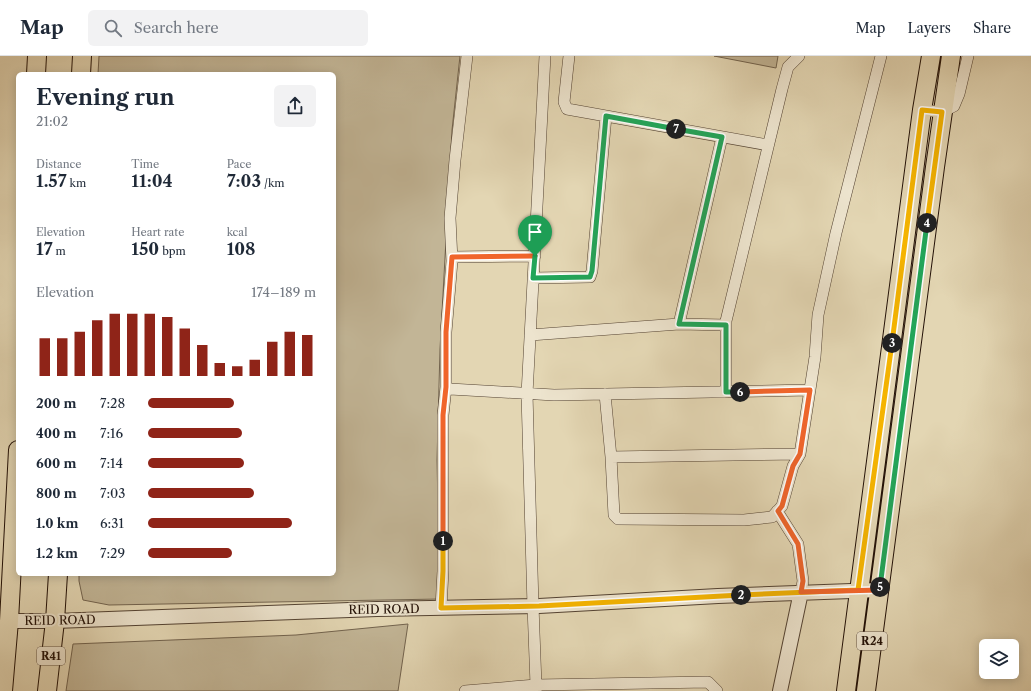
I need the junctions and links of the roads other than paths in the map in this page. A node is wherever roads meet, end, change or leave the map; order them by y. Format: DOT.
graph roads {
  1 [pos="37,56"];
  2 [pos="82,56"];
  3 [pos="467,56"];
  4 [pos="545,56"];
  5 [pos="569,56"];
  6 [pos="799,56"];
  7 [pos="881,56"];
  8 [pos="931,56"];
  9 [pos="951,56"];
  10 [pos="968,56"];
  11 [pos="36,72"];
  12 [pos="81,72"];
  13 [pos="922,110"];
  14 [pos="942,112"];
  15 [pos="606,116"];
  16 [pos="722,137"];
  17 [pos="768,145"];
  18 [pos="535,256"];
  19 [pos="452,257"];
  20 [pos="533,278"];
  21 [pos="679,324"];
  22 [pos="726,325"];
  23 [pos="530,335"];
  24 [pos="450,389"];
  25 [pos="810,390"];
  26 [pos="726,392"];
  27 [pos="527,394"];
  28 [pos="605,394"];
  29 [pos="800,454"];
  30 [pos="611,457"];
  31 [pos="16,488"];
  32 [pos="778,511"];
  33 [pos="58,576"];
  34 [pos="858,590"];
  35 [pos="879,590"];
  36 [pos="801,592"];
  37 [pos="533,606"];
  38 [pos="441,608"];
  39 [pos="9,621"];
  40 [pos="55,621"];
  41 [pos="536,688"];
  42 [pos="3,691"];
  43 [pos="47,691"];
  44 [pos="465,691"];
  45 [pos="717,691"];
  46 [pos="780,691"];
  47 [pos="846,691"];
  48 [pos="866,691"];
  1 -- 11 [label="main road"];
  2 -- 12 [label="main road"];
  3 -- 19 [label="street"];
  4 -- 18 [label="street"];
  5 -- 15 [label="street"];
  6 -- 17 [label="street"];
  7 -- 25 [label="street"];
  8 -- 13 [label="main road, R24"];
  9 -- 14 [label="main road, R24"];
  10 -- 14 [label="street"];
  13 -- 14 [label="street"];
  13 -- 34 [label="main road, R24"];
  14 -- 35 [label="main road, R24"];
  15 -- 16 [label="street"];
  15 -- 20 [label="street"];
  16 -- 17 [label="street"];
  16 -- 21 [label="street"];
  17 -- 22 [label="street"];
  18 -- 19 [label="street"];
  18 -- 20 [label="street"];
  19 -- 38 [label="street"];
  20 -- 23 [label="street"];
  21 -- 22 [label="street"];
  21 -- 23 [label="street"];
  22 -- 26 [label="street"];
  23 -- 27 [label="street"];
  24 -- 27 [label="street"];
  25 -- 26 [label="street"];
  25 -- 29 [label="street"];
  26 -- 28 [label="street"];
  27 -- 28 [label="street"];
  27 -- 37 [label="street"];
  28 -- 30 [label="street"];
  29 -- 30 [label="street"];
  29 -- 32 [label="street"];
  30 -- 32 [label="street"];
  31 -- 39 [label="main road"];
  32 -- 36 [label="street"];
  33 -- 40 [label="main road, R41"];
  34 -- 35 [label="street, REID ROAD"];
  34 -- 36 [label="street, REID ROAD"];
  34 -- 47 [label="main road, R24"];
  35 -- 48 [label="main road, R24"];
  36 -- 37 [label="street, REID ROAD"];
  36 -- 46 [label="street"];
  37 -- 38 [label="street, REID ROAD"];
  37 -- 41 [label="street"];
  38 -- 40 [label="street, REID ROAD"];
  39 -- 40 [label="street, REID ROAD"];
  39 -- 42 [label="main road"];
  40 -- 43 [label="main road, R41"];
  41 -- 44 [label="street"];
  41 -- 45 [label="street"];
}
